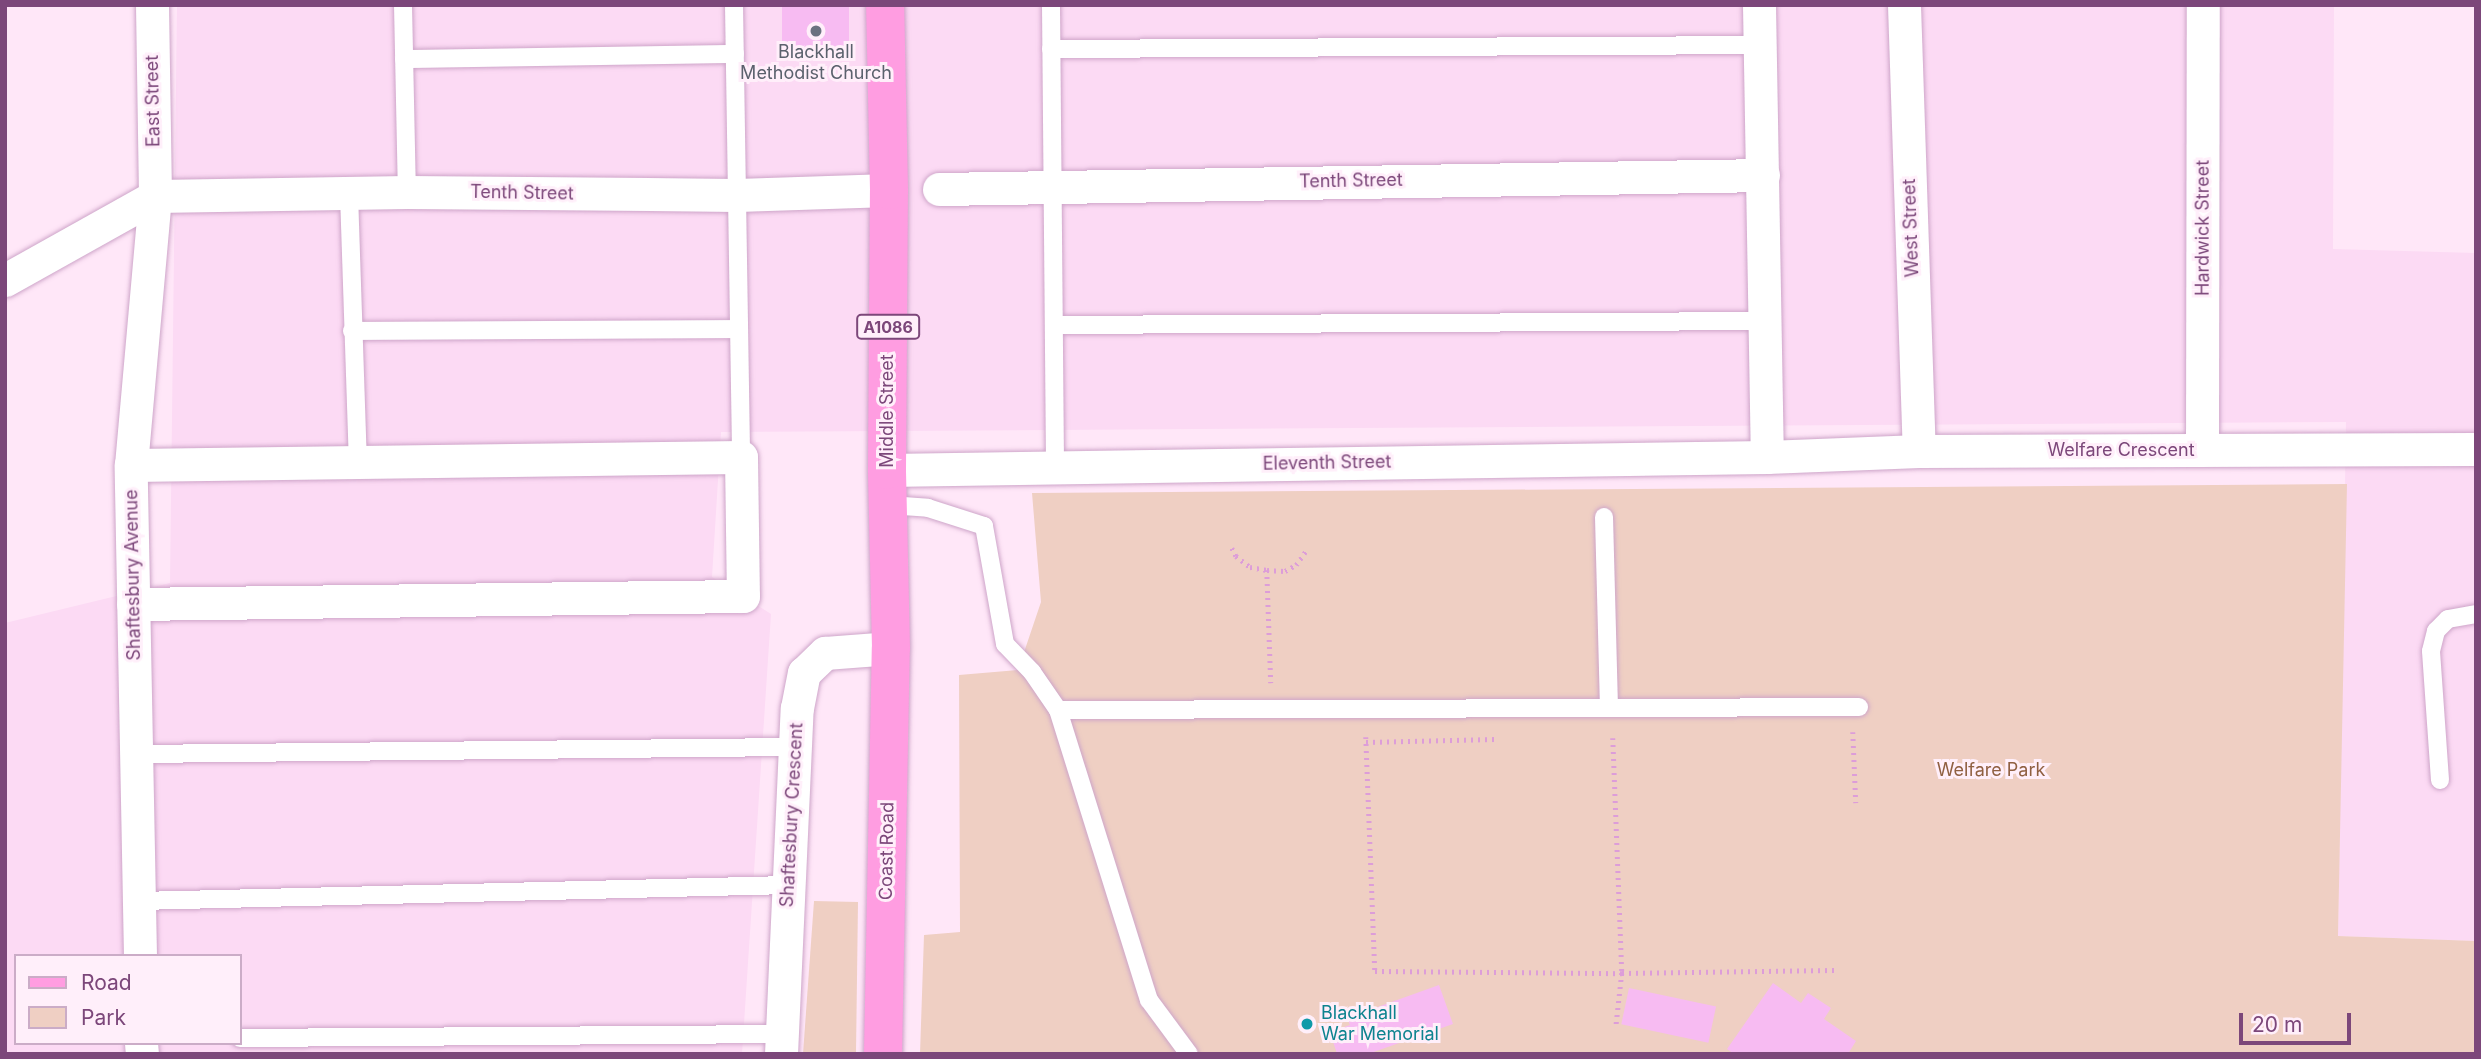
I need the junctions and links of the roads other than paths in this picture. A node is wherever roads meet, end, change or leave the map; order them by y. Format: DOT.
graph roads {
  1 [pos="152,5"];
  2 [pos="403,5"];
  3 [pos="734,5"];
  4 [pos="885,5"];
  5 [pos="1051,5"];
  6 [pos="1759,5"];
  7 [pos="1904,5"];
  8 [pos="2203,5"];
  9 [pos="1759,45"];
  10 [pos="1051,49"];
  11 [pos="735,54"];
  12 [pos="404,59"];
  13 [pos="1763,175"];
  14 [pos="1055,186"];
  15 [pos="939,189"];
  16 [pos="889,190"];
  17 [pos="407,192"];
  18 [pos="349,194"];
  19 [pos="737,195"];
  20 [pos="155,196"];
  21 [pos="5,281"];
  22 [pos="1765,321"];
  23 [pos="1054,326"];
  24 [pos="739,329"];
  25 [pos="352,331"];
  26 [pos="2476,449"];
  27 [pos="2202,450"];
  28 [pos="1919,451"];
  29 [pos="741,457"];
  30 [pos="1767,457"];
  31 [pos="358,461"];
  32 [pos="131,465"];
  33 [pos="1055,467"];
  34 [pos="888,487"];
  35 [pos="1604,516"];
  36 [pos="133,604"];
  37 [pos="2476,614"];
  38 [pos="891,648"];
  39 [pos="1609,706"];
  40 [pos="1855,707"];
  41 [pos="1058,710"];
  42 [pos="795,747"];
  43 [pos="136,754"];
  44 [pos="2440,780"];
  45 [pos="789,885"];
  46 [pos="139,901"];
  47 [pos="140,954"];
  48 [pos="242,1038"];
  49 [pos="782,1044"];
  50 [pos="883,1054"];
  51 [pos="1189,1054"];
  1 -- 20 [label="street, East Street"];
  2 -- 12 [label="lane"];
  3 -- 11 [label="lane"];
  4 -- 16 [label="main road, Middle Street / A1086"];
  5 -- 10 [label="lane"];
  6 -- 9 [label="street"];
  7 -- 28 [label="street, West Street"];
  8 -- 27 [label="street, Hardwick Street"];
  9 -- 10 [label="lane"];
  9 -- 13 [label="street"];
  10 -- 14 [label="lane"];
  11 -- 12 [label="lane"];
  11 -- 19 [label="lane"];
  12 -- 17 [label="lane"];
  13 -- 14 [label="street, Tenth Street"];
  13 -- 22 [label="street"];
  14 -- 15 [label="street, Tenth Street"];
  14 -- 23 [label="lane"];
  16 -- 19 [label="street, Tenth Street"];
  16 -- 34 [label="main road, Middle Street / A1086"];
  17 -- 18 [label="street, Tenth Street"];
  17 -- 19 [label="street, Tenth Street"];
  18 -- 20 [label="street, Tenth Street"];
  18 -- 25 [label="lane"];
  19 -- 24 [label="lane"];
  20 -- 21 [label="street"];
  20 -- 32 [label="street, Shaftesbury Avenue"];
  22 -- 23 [label="lane"];
  22 -- 30 [label="street"];
  23 -- 33 [label="lane"];
  24 -- 25 [label="lane"];
  24 -- 29 [label="lane"];
  25 -- 31 [label="lane"];
  26 -- 27 [label="street, Welfare Crescent"];
  27 -- 28 [label="street, Welfare Crescent"];
  28 -- 30 [label="street, Welfare Crescent"];
  29 -- 31 [label="street"];
  29 -- 36 [label="street"];
  30 -- 33 [label="street, Eleventh Street"];
  31 -- 32 [label="street"];
  32 -- 36 [label="street, Shaftesbury Avenue"];
  33 -- 34 [label="street, Eleventh Street"];
  34 -- 38 [label="main road, Middle Street / A1086"];
  34 -- 41 [label="lane"];
  35 -- 39 [label="lane"];
  36 -- 43 [label="street, Shaftesbury Avenue"];
  37 -- 44 [label="lane"];
  38 -- 42 [label="street, Shaftesbury Crescent"];
  38 -- 50 [label="main road, Coast Road / A1086"];
  39 -- 40 [label="lane"];
  39 -- 41 [label="lane"];
  41 -- 51 [label="lane"];
  42 -- 43 [label="lane"];
  42 -- 45 [label="street, Shaftesbury Crescent"];
  43 -- 46 [label="street, Shaftesbury Avenue"];
  45 -- 46 [label="lane"];
  45 -- 49 [label="street, Shaftesbury Crescent"];
  46 -- 47 [label="street, Shaftesbury Avenue"];
  48 -- 49 [label="lane"];
}
